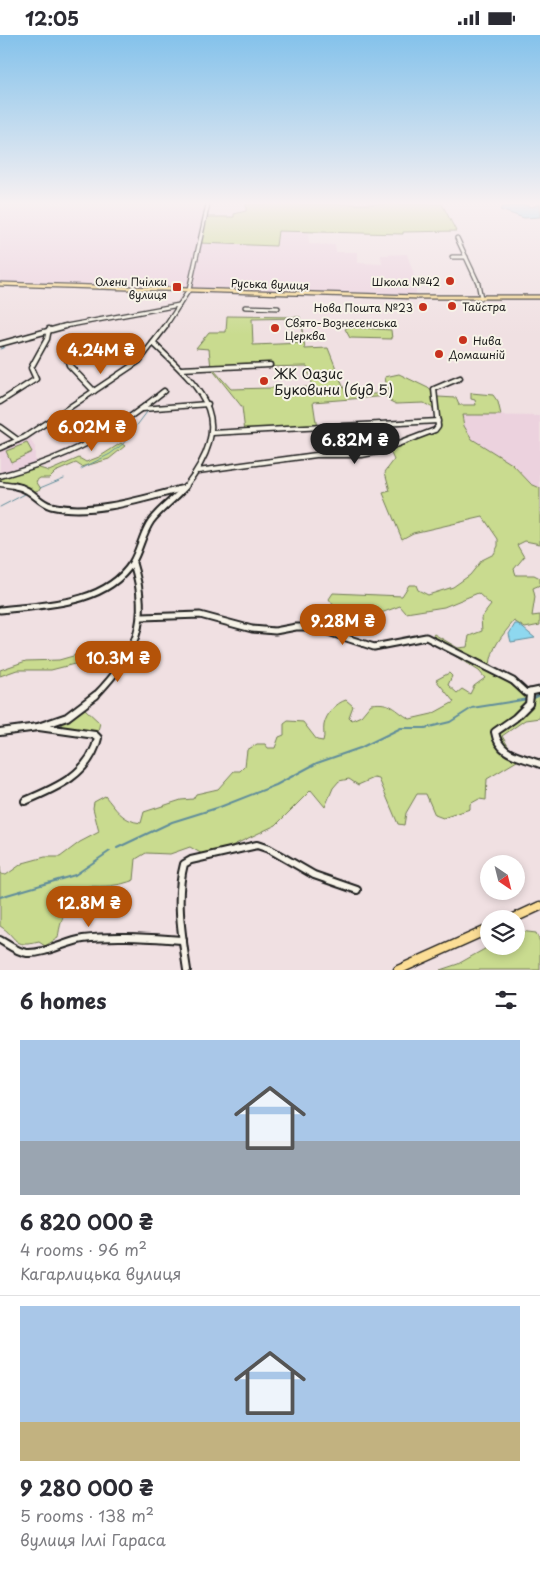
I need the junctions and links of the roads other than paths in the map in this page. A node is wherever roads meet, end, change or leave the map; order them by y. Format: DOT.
graph roads {
  1 [pos="198,248"];
  2 [pos="462,248"];
  3 [pos="452,257"];
  4 [pos="466,257"];
  5 [pos="0,284"];
  6 [pos="189,290"];
  7 [pos="540,297"];
  8 [pos="481,298"];
  9 [pos="179,305"];
  10 [pos="245,307"];
  11 [pos="278,308"];
  12 [pos="49,329"];
  13 [pos="153,343"];
  14 [pos="0,344"];
  15 [pos="93,344"];
  16 [pos="270,365"];
  17 [pos="181,369"];
  18 [pos="460,378"];
  19 [pos="94,391"];
  20 [pos="164,391"];
  21 [pos="0,402"];
  22 [pos="208,404"];
  23 [pos="141,409"];
  24 [pos="438,421"];
  25 [pos="0,427"];
  26 [pos="212,433"];
  27 [pos="18,440"];
  28 [pos="0,448"];
  29 [pos="198,471"];
  30 [pos="0,476"];
  31 [pos="0,484"];
  32 [pos="185,487"];
  33 [pos="133,563"];
  34 [pos="0,610"];
  35 [pos="142,617"];
  36 [pos="540,690"];
  37 [pos="530,695"];
  38 [pos="37,727"];
  39 [pos="0,732"];
  40 [pos="540,764"];
  41 [pos="25,801"];
  42 [pos="357,890"];
  43 [pos="539,908"];
  44 [pos="525,914"];
  45 [pos="480,933"];
  46 [pos="0,940"];
  47 [pos="183,940"];
  48 [pos="187,970"];
  49 [pos="398,970"];
  1 -- 6 [label="street"];
  2 -- 4 [label="street"];
  3 -- 4 [label="street"];
  4 -- 8 [label="street"];
  5 -- 6 [label="main road, Руська вулиця"];
  6 -- 8 [label="main road, Руська вулиця"];
  6 -- 9 [label="street"];
  7 -- 8 [label="main road, Руська вулиця"];
  9 -- 12 [label="street"];
  9 -- 13 [label="street"];
  10 -- 11 [label="street"];
  12 -- 14 [label="street"];
  12 -- 21 [label="street"];
  13 -- 17 [label="street"];
  13 -- 19 [label="street"];
  15 -- 19 [label="street"];
  16 -- 17 [label="street"];
  17 -- 22 [label="street"];
  18 -- 24 [label="street"];
  19 -- 27 [label="street"];
  20 -- 23 [label="street"];
  22 -- 23 [label="street"];
  22 -- 26 [label="street"];
  23 -- 30 [label="street"];
  24 -- 26 [label="street"];
  24 -- 29 [label="street"];
  25 -- 27 [label="street"];
  26 -- 29 [label="street"];
  27 -- 28 [label="street"];
  29 -- 32 [label="street"];
  31 -- 32 [label="street"];
  32 -- 33 [label="street"];
  33 -- 34 [label="street"];
  33 -- 35 [label="street"];
  35 -- 37 [label="street"];
  35 -- 38 [label="street"];
  36 -- 37 [label="street"];
  37 -- 40 [label="street"];
  38 -- 39 [label="street"];
  38 -- 41 [label="street"];
  42 -- 47 [label="street"];
  43 -- 44 [label="main road"];
  45 -- 49 [label="main road"];
  46 -- 47 [label="street"];
  47 -- 48 [label="street"];
}
